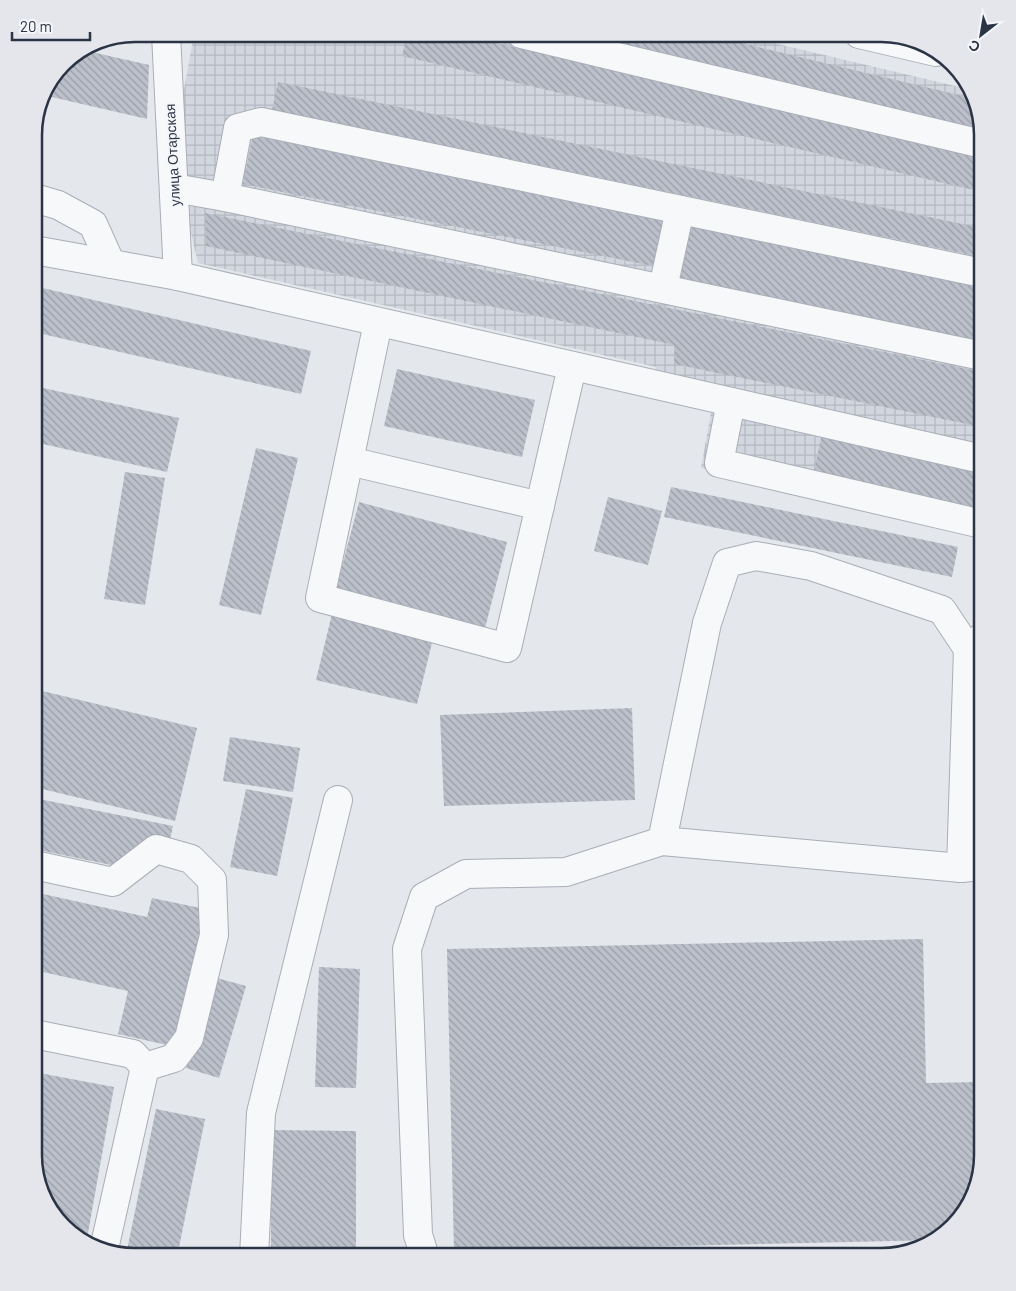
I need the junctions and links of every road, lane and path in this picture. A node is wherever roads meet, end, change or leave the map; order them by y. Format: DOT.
graph roads {
  1 [pos="166,42"];
  2 [pos="557,43"];
  3 [pos="974,142"];
  4 [pos="174,188"];
  5 [pos="225,197"];
  6 [pos="43,201"];
  7 [pos="680,210"];
  8 [pos="43,252"];
  9 [pos="111,264"];
  10 [pos="974,271"];
  11 [pos="178,276"];
  12 [pos="663,288"];
  13 [pos="378,323"];
  14 [pos="974,354"];
  15 [pos="572,367"];
  16 [pos="731,402"];
  17 [pos="974,457"];
  18 [pos="349,461"];
  19 [pos="540,506"];
  20 [pos="974,522"];
  21 [pos="974,641"];
  22 [pos="974,717"];
  23 [pos="338,800"];
  24 [pos="662,841"];
  25 [pos="42,867"];
  26 [pos="972,867"];
  27 [pos="42,1036"];
  28 [pos="145,1067"];
  29 [pos="105,1244"];
  30 [pos="254,1248"];
  31 [pos="422,1248"];
  1 -- 4 [label="street, улица Отарская"];
  2 -- 3 [label="street"];
  4 -- 5 [label="street"];
  4 -- 11 [label="street, улица Отарская"];
  5 -- 7 [label="street"];
  5 -- 12 [label="street"];
  6 -- 9 [label="street"];
  7 -- 10 [label="street"];
  7 -- 12 [label="street"];
  8 -- 9 [label="street"];
  9 -- 11 [label="street"];
  11 -- 13 [label="street"];
  12 -- 14 [label="street"];
  13 -- 15 [label="street"];
  13 -- 18 [label="street"];
  15 -- 16 [label="street"];
  15 -- 19 [label="street"];
  16 -- 17 [label="street"];
  16 -- 20 [label="street"];
  18 -- 19 [label="street"];
  18 -- 19 [label="street"];
  21 -- 24 [label="street"];
  22 -- 26 [label="street"];
  23 -- 30 [label="street"];
  24 -- 26 [label="street"];
  24 -- 31 [label="street"];
  25 -- 28 [label="street"];
  27 -- 28 [label="street"];
  28 -- 29 [label="street"];
}
